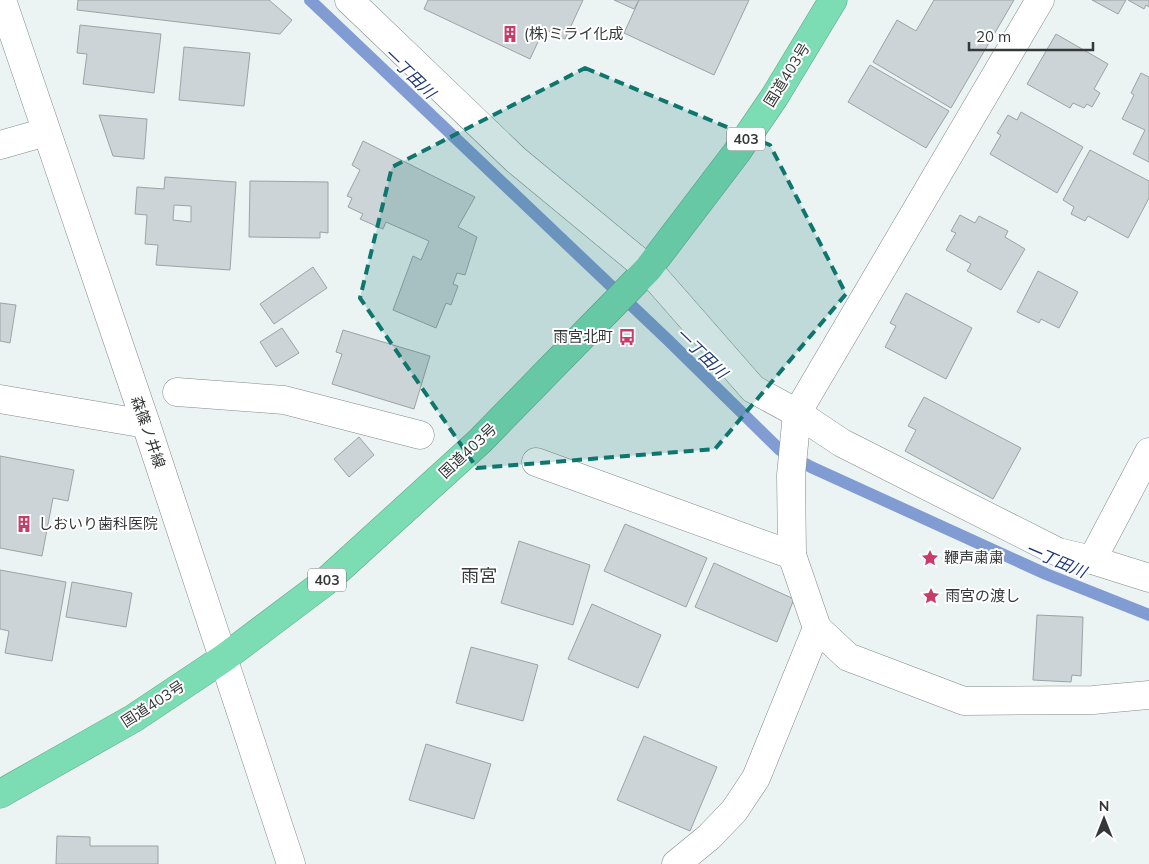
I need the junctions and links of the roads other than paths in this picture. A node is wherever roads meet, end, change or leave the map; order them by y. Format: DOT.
graph roads {
  1 [pos="2,0"];
  2 [pos="349,0"];
  3 [pos="833,0"];
  4 [pos="1040,0"];
  5 [pos="46,132"];
  6 [pos="0,145"];
  7 [pos="641,276"];
  8 [pos="177,392"];
  9 [pos="0,400"];
  10 [pos="797,413"];
  11 [pos="146,424"];
  12 [pos="420,435"];
  13 [pos="1149,452"];
  14 [pos="536,462"];
  15 [pos="792,555"];
  16 [pos="1092,560"];
  17 [pos="1149,578"];
  18 [pos="817,628"];
  19 [pos="224,658"];
  20 [pos="1149,695"];
  21 [pos="0,794"];
  22 [pos="291,864"];
  23 [pos="676,864"];
  1 -- 5 [label="street, 森篠ノ井線"];
  2 -- 7 [label="street"];
  3 -- 7 [label="highway, 国道403号 / 403"];
  4 -- 10 [label="street"];
  5 -- 6 [label="street"];
  5 -- 11 [label="street, 森篠ノ井線"];
  7 -- 10 [label="street"];
  7 -- 19 [label="highway, 国道403号 / 403"];
  8 -- 12 [label="street"];
  9 -- 11 [label="street"];
  10 -- 15 [label="street"];
  10 -- 16 [label="street"];
  11 -- 19 [label="street, 森篠ノ井線"];
  13 -- 16 [label="street"];
  14 -- 15 [label="street"];
  15 -- 18 [label="street"];
  16 -- 17 [label="street"];
  18 -- 20 [label="street"];
  18 -- 23 [label="street"];
  19 -- 21 [label="highway, 国道403号 / 403"];
  19 -- 22 [label="street, 森篠ノ井線"];
}
